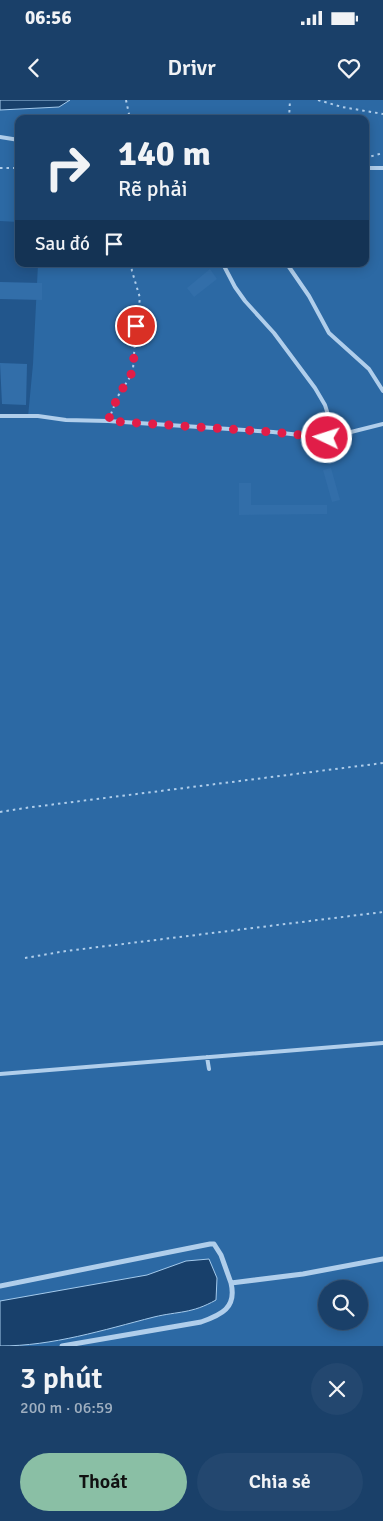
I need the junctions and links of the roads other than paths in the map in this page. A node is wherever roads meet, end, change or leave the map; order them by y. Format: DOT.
graph roads {
  1 [pos="0,137"];
  2 [pos="15,139"];
  3 [pos="369,168"];
  4 [pos="383,168"];
  5 [pos="225,267"];
  6 [pos="289,267"];
  7 [pos="383,391"];
  8 [pos="0,416"];
  9 [pos="383,424"];
  10 [pos="327,438"];
  11 [pos="383,1043"];
  12 [pos="207,1057"];
  13 [pos="210,1069"];
  14 [pos="0,1074"];
  15 [pos="383,1259"];
  16 [pos="231,1283"];
  17 [pos="0,1286"];
  18 [pos="62,1346"];
  1 -- 2 [label="lane"];
  3 -- 4 [label="lane"];
  5 -- 10 [label="lane"];
  6 -- 7 [label="lane"];
  8 -- 10 [label="lane"];
  9 -- 10 [label="lane"];
  11 -- 12 [label="lane"];
  12 -- 13 [label="lane"];
  12 -- 14 [label="lane"];
  15 -- 16 [label="street"];
  16 -- 17 [label="street"];
  16 -- 18 [label="street"];
}
